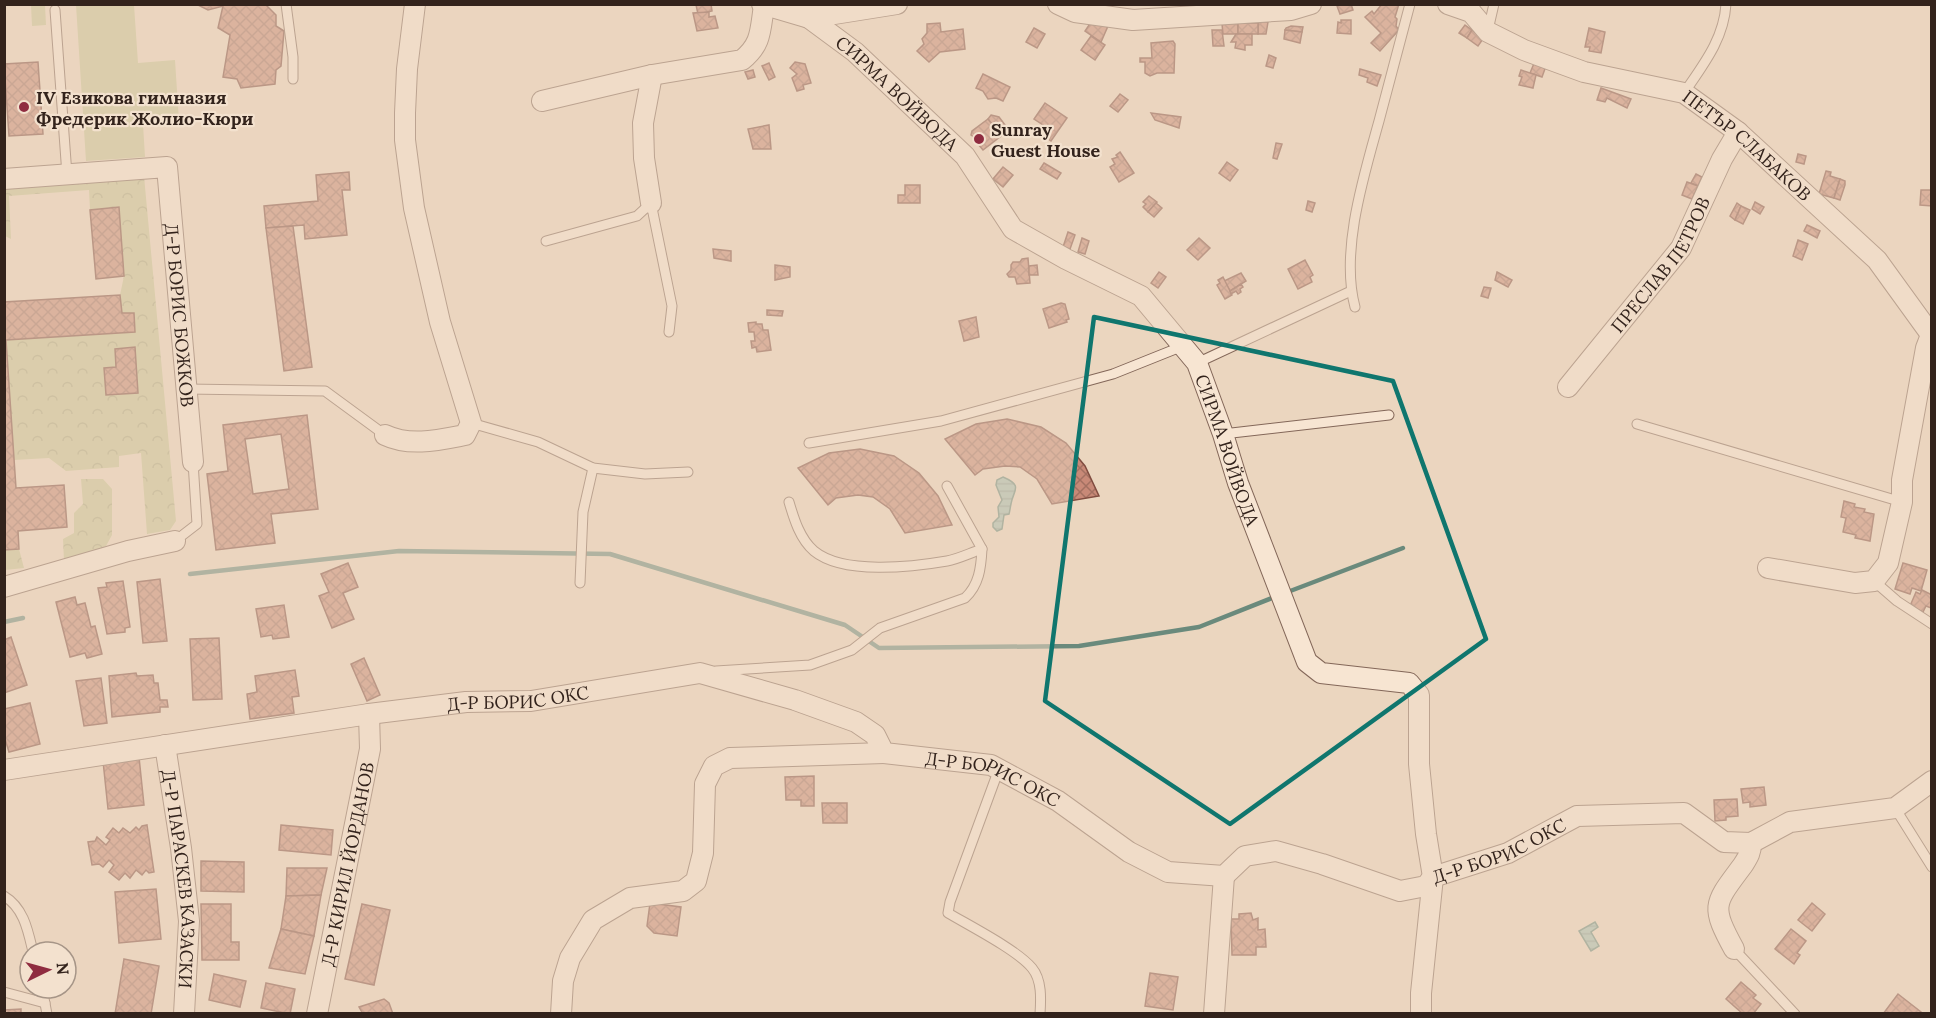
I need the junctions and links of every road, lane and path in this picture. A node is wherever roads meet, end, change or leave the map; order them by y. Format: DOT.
graph roads {
  1 [pos="286,4"];
  2 [pos="415,4"];
  3 [pos="897,4"];
  4 [pos="1058,4"];
  5 [pos="1311,4"];
  6 [pos="1410,4"];
  7 [pos="1448,4"];
  8 [pos="1494,4"];
  9 [pos="1726,4"];
  10 [pos="763,5"];
  11 [pos="55,10"];
  12 [pos="811,11"];
  13 [pos="1488,32"];
  14 [pos="652,75"];
  15 [pos="292,79"];
  16 [pos="1684,93"];
  17 [pos="542,101"];
  18 [pos="1738,132"];
  19 [pos="67,175"];
  20 [pos="4,179"];
  21 [pos="651,202"];
  22 [pos="546,241"];
  23 [pos="1351,291"];
  24 [pos="1355,307"];
  25 [pos="669,332"];
  26 [pos="1931,335"];
  27 [pos="1183,346"];
  28 [pos="1197,363"];
  29 [pos="1568,387"];
  30 [pos="186,389"];
  31 [pos="1389,415"];
  32 [pos="471,423"];
  33 [pos="1637,424"];
  34 [pos="1223,434"];
  35 [pos="385,435"];
  36 [pos="809,443"];
  37 [pos="192,462"];
  38 [pos="593,468"];
  39 [pos="688,472"];
  40 [pos="947,486"];
  41 [pos="789,502"];
  42 [pos="1902,502"];
  43 [pos="175,541"];
  44 [pos="982,549"];
  45 [pos="1767,568"];
  46 [pos="1874,581"];
  47 [pos="580,583"];
  48 [pos="4,587"];
  49 [pos="1932,624"];
  50 [pos="700,673"];
  51 [pos="369,714"];
  52 [pos="165,745"];
  53 [pos="884,753"];
  54 [pos="999,769"];
  55 [pos="4,770"];
  56 [pos="1932,781"];
  57 [pos="1895,808"];
  58 [pos="1751,843"];
  59 [pos="1932,867"];
  60 [pos="1224,876"];
  61 [pos="1433,877"];
  62 [pos="4,896"];
  63 [pos="30,940"];
  64 [pos="1734,949"];
  65 [pos="4,992"];
  66 [pos="44,1000"];
  67 [pos="45,1003"];
  68 [pos="47,1014"];
  69 [pos="184,1014"];
  70 [pos="317,1014"];
  71 [pos="561,1014"];
  72 [pos="1040,1014"];
  73 [pos="1214,1014"];
  74 [pos="1421,1014"];
  75 [pos="1795,1014"];
  1 -- 15 [label="lane"];
  2 -- 32 [label="street"];
  3 -- 12 [label="street"];
  4 -- 5 [label="street"];
  6 -- 23 [label="lane"];
  7 -- 13 [label="street, ПЕТЪР СЛАБАКОВ"];
  8 -- 13 [label="lane"];
  9 -- 16 [label="lane"];
  10 -- 12 [label="street, СИРМА ВОЙВОДА"];
  10 -- 14 [label="street"];
  11 -- 19 [label="lane"];
  12 -- 27 [label="street, СИРМА ВОЙВОДА"];
  13 -- 16 [label="street, ПЕТЪР СЛАБАКОВ"];
  14 -- 17 [label="street"];
  14 -- 21 [label="street"];
  16 -- 18 [label="street, ПЕТЪР СЛАБАКОВ"];
  18 -- 26 [label="street, ПЕТЪР СЛАБАКОВ"];
  18 -- 29 [label="street, ПРЕСЛАВ ПЕТРОВ"];
  19 -- 20 [label="street"];
  19 -- 30 [label="street, Д-Р БОРИС БОЖКОВ"];
  21 -- 22 [label="lane"];
  21 -- 25 [label="lane"];
  23 -- 24 [label="lane"];
  23 -- 28 [label="lane"];
  26 -- 42 [label="street"];
  27 -- 28 [label="street, СИРМА ВОЙВОДА"];
  27 -- 36 [label="lane"];
  28 -- 34 [label="street, СИРМА ВОЙВОДА"];
  30 -- 35 [label="lane"];
  30 -- 37 [label="street, Д-Р БОРИС БОЖКОВ"];
  31 -- 34 [label="lane"];
  32 -- 35 [label="street"];
  32 -- 38 [label="lane"];
  33 -- 42 [label="lane"];
  34 -- 61 [label="street, СИРМА ВОЙВОДА"];
  37 -- 43 [label="lane"];
  38 -- 39 [label="lane"];
  38 -- 47 [label="lane"];
  40 -- 44 [label="lane"];
  41 -- 44 [label="lane"];
  42 -- 46 [label="street"];
  43 -- 48 [label="street"];
  44 -- 50 [label="lane"];
  45 -- 46 [label="street"];
  46 -- 49 [label="lane"];
  50 -- 51 [label="street, Д-Р БОРИС ОКС"];
  50 -- 53 [label="street, Д-Р БОРИС ОКС"];
  51 -- 52 [label="street, Д-Р БОРИС ОКС"];
  51 -- 70 [label="street, Д-Р КИРИЛ ЙОРДАНОВ"];
  52 -- 55 [label="street, Д-Р БОРИС ОКС"];
  52 -- 69 [label="street, Д-Р ПАРАСКЕВ КАЗАСКИ"];
  53 -- 54 [label="street, Д-Р БОРИС ОКС"];
  53 -- 71 [label="street"];
  54 -- 60 [label="street, Д-Р БОРИС ОКС"];
  54 -- 72 [label="lane"];
  56 -- 57 [label="street"];
  57 -- 58 [label="street"];
  57 -- 59 [label="lane"];
  58 -- 61 [label="street, Д-Р БОРИС ОКС"];
  58 -- 64 [label="street"];
  60 -- 61 [label="street, Д-Р БОРИС ОКС"];
  60 -- 73 [label="street"];
  61 -- 74 [label="street, СИРМА ВОЙВОДА"];
  62 -- 63 [label="lane"];
  64 -- 75 [label="lane"];
  65 -- 67 [label="lane"];
  66 -- 67 [label="lane"];
  67 -- 68 [label="lane"];
}
